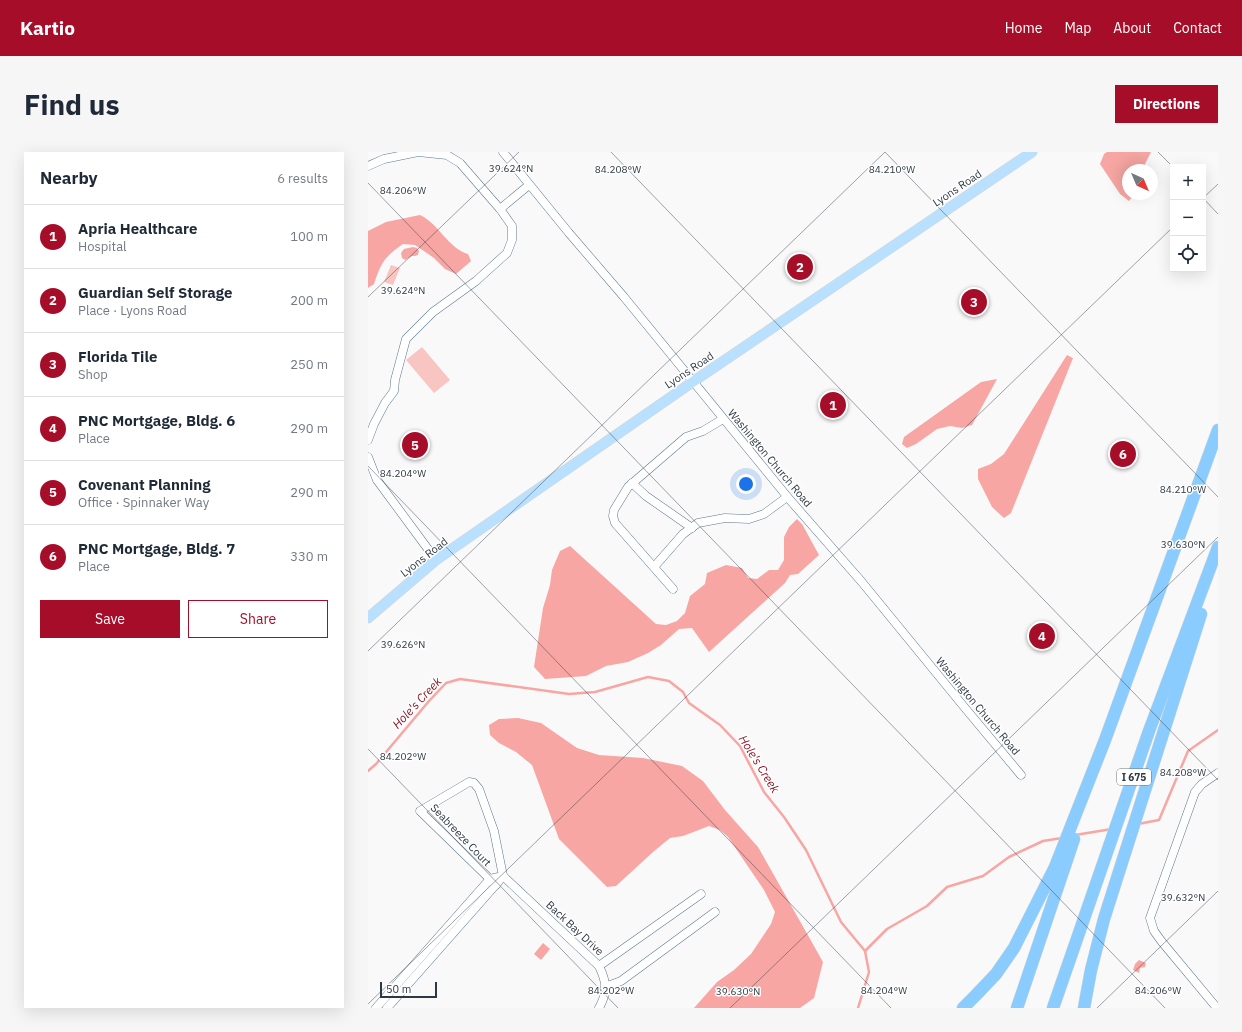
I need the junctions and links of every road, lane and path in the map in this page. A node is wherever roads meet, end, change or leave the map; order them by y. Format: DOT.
graph roads {
  1 [pos="503,152"];
  2 [pos="1032,152"];
  3 [pos="368,166"];
  4 [pos="529,185"];
  5 [pos="500,209"];
  6 [pos="694,381"];
  7 [pos="723,419"];
  8 [pos="1218,430"];
  9 [pos="368,440"];
  10 [pos="368,457"];
  11 [pos="632,483"];
  12 [pos="787,497"];
  13 [pos="692,528"];
  14 [pos="1218,547"];
  15 [pos="436,560"];
  16 [pos="1218,560"];
  17 [pos="654,567"];
  18 [pos="674,589"];
  19 [pos="368,618"];
  20 [pos="1105,740"];
  21 [pos="1218,772"];
  22 [pos="1021,776"];
  23 [pos="503,876"];
  24 [pos="493,882"];
  25 [pos="702,894"];
  26 [pos="715,912"];
  27 [pos="435,948"];
  28 [pos="599,966"];
  29 [pos="605,987"];
  30 [pos="376,1008"];
  31 [pos="387,1008"];
  32 [pos="599,1008"];
  33 [pos="963,1008"];
  34 [pos="1017,1008"];
  35 [pos="1052,1008"];
  36 [pos="1084,1008"];
  37 [pos="1217,1008"];
  1 -- 4 [label="street, Washington Church Road"];
  2 -- 6 [label="main road, Lyons Road"];
  3 -- 5 [label="street"];
  4 -- 5 [label="street"];
  4 -- 6 [label="street, Washington Church Road"];
  5 -- 9 [label="street"];
  6 -- 7 [label="street, Washington Church Road"];
  6 -- 15 [label="main road, Lyons Road"];
  7 -- 11 [label="street"];
  7 -- 12 [label="street, Washington Church Road"];
  8 -- 20 [label="highway"];
  10 -- 15 [label="street"];
  11 -- 13 [label="street"];
  11 -- 17 [label="street"];
  12 -- 13 [label="street"];
  12 -- 22 [label="street, Washington Church Road"];
  13 -- 17 [label="street"];
  14 -- 35 [label="highway, I 675"];
  15 -- 19 [label="main road, Lyons Road"];
  16 -- 36 [label="highway"];
  17 -- 18 [label="street"];
  20 -- 33 [label="highway"];
  20 -- 34 [label="highway"];
  21 -- 37 [label="street"];
  23 -- 24 [label="street"];
  23 -- 24 [label="street, Seabreeze Court"];
  23 -- 28 [label="street, Back Bay Drive"];
  24 -- 27 [label="street"];
  25 -- 28 [label="street"];
  26 -- 29 [label="street"];
  27 -- 30 [label="street"];
  27 -- 31 [label="street"];
  28 -- 29 [label="street, Back Bay Drive"];
  29 -- 32 [label="street, Back Bay Drive"];
}
